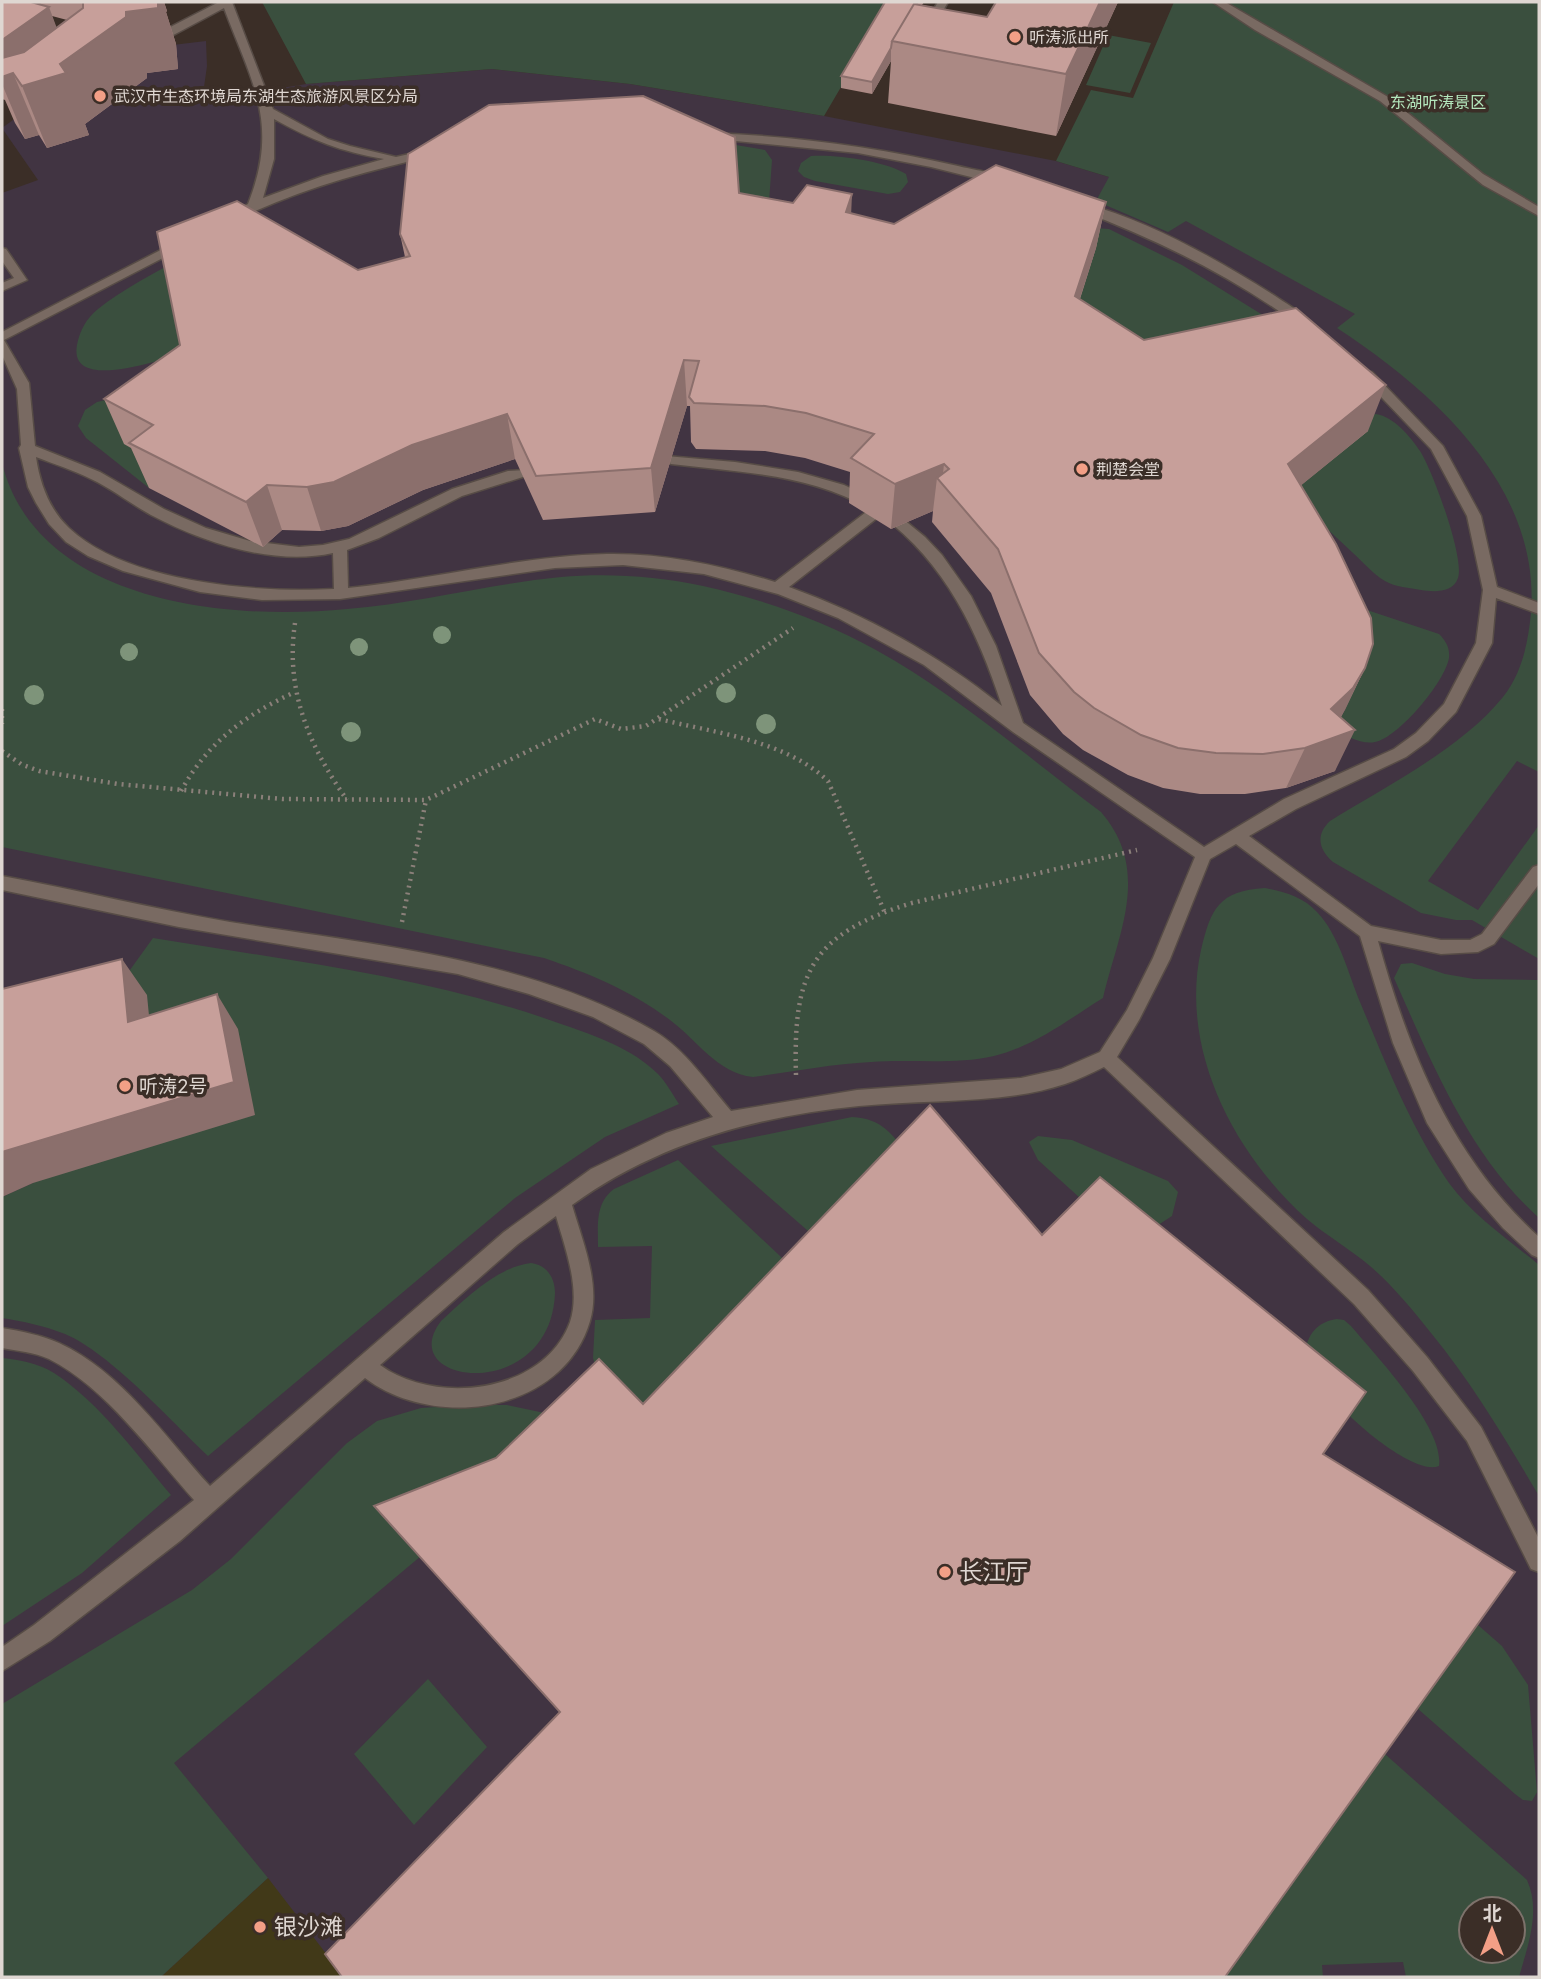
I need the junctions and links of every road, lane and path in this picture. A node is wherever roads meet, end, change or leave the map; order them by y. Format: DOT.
graph roads {
  1 [pos="227,2"];
  2 [pos="943,2"];
  3 [pos="1218,2"];
  4 [pos="135,42"];
  5 [pos="920,42"];
  6 [pos="268,111"];
  7 [pos="697,135"];
  8 [pos="453,149"];
  9 [pos="400,159"];
  10 [pos="1017,186"];
  11 [pos="1063,200"];
  12 [pos="254,205"];
  13 [pos="1539,212"];
  14 [pos="219,223"];
  15 [pos="196,236"];
  16 [pos="2,252"];
  17 [pos="2,287"];
  18 [pos="1320,334"];
  19 [pos="2,337"];
  20 [pos="2,344"];
  21 [pos="1356,364"];
  22 [pos="26,448"];
  23 [pos="671,458"];
  24 [pos="521,473"];
  25 [pos="881,508"];
  26 [pos="340,548"];
  27 [pos="777,588"];
  28 [pos="1490,590"];
  29 [pos="341,593"];
  30 [pos="304,596"];
  31 [pos="826,606"];
  32 [pos="1539,609"];
  33 [pos="295,692"];
  34 [pos="2,709"];
  35 [pos="658,719"];
  36 [pos="2,724"];
  37 [pos="1016,725"];
  38 [pos="2,751"];
  39 [pos="181,791"];
  40 [pos="347,800"];
  41 [pos="426,800"];
  42 [pos="1235,835"];
  43 [pos="1183,840"];
  44 [pos="1204,855"];
  45 [pos="1539,872"];
  46 [pos="2,883"];
  47 [pos="885,913"];
  48 [pos="1367,932"];
  49 [pos="395,956"];
  50 [pos="1105,1058"];
  51 [pos="797,1107"];
  52 [pos="727,1120"];
  53 [pos="562,1201"];
  54 [pos="1539,1249"];
  55 [pos="2,1338"];
  56 [pos="365,1366"];
  57 [pos="209,1501"];
  58 [pos="1539,1561"];
  59 [pos="2,1660"];
  1 -- 4 [label="lane"];
  1 -- 6 [label="lane"];
  2 -- 5 [label="lane"];
  3 -- 13 [label="lane"];
  6 -- 9 [label="lane"];
  6 -- 12 [label="lane"];
  7 -- 10 [label="lane"];
  8 -- 9 [label="lane"];
  9 -- 12 [label="lane"];
  11 -- 18 [label="lane"];
  12 -- 14 [label="lane"];
  15 -- 19 [label="lane"];
  16 -- 17 [label="lane"];
  20 -- 22 [label="lane"];
  21 -- 28 [label="lane"];
  22 -- 26 [label="lane"];
  22 -- 30 [label="lane"];
  23 -- 25 [label="lane"];
  24 -- 26 [label="lane"];
  25 -- 27 [label="lane"];
  25 -- 37 [label="lane"];
  26 -- 29 [label="lane"];
  27 -- 29 [label="lane"];
  27 -- 31 [label="lane"];
  28 -- 32 [label="lane"];
  28 -- 42 [label="lane"];
  29 -- 30 [label="lane"];
  30 -- 33 [label="path"];
  31 -- 35 [label="path"];
  31 -- 37 [label="lane"];
  33 -- 39 [label="path"];
  33 -- 40 [label="path"];
  34 -- 36 [label="path"];
  35 -- 41 [label="path"];
  35 -- 47 [label="path"];
  37 -- 43 [label="lane"];
  38 -- 39 [label="path"];
  39 -- 40 [label="path"];
  40 -- 41 [label="path"];
  41 -- 49 [label="path"];
  42 -- 44 [label="lane"];
  42 -- 48 [label="lane"];
  43 -- 44 [label="lane"];
  43 -- 47 [label="path"];
  44 -- 50 [label="lane"];
  45 -- 48 [label="lane"];
  46 -- 49 [label="lane"];
  47 -- 51 [label="path"];
  48 -- 54 [label="lane"];
  49 -- 52 [label="lane"];
  50 -- 51 [label="lane"];
  50 -- 58 [label="lane"];
  51 -- 52 [label="lane"];
  52 -- 53 [label="lane"];
  53 -- 56 [label="lane"];
  53 -- 56 [label="lane"];
  55 -- 57 [label="lane"];
  56 -- 57 [label="lane"];
  57 -- 59 [label="lane"];
}
